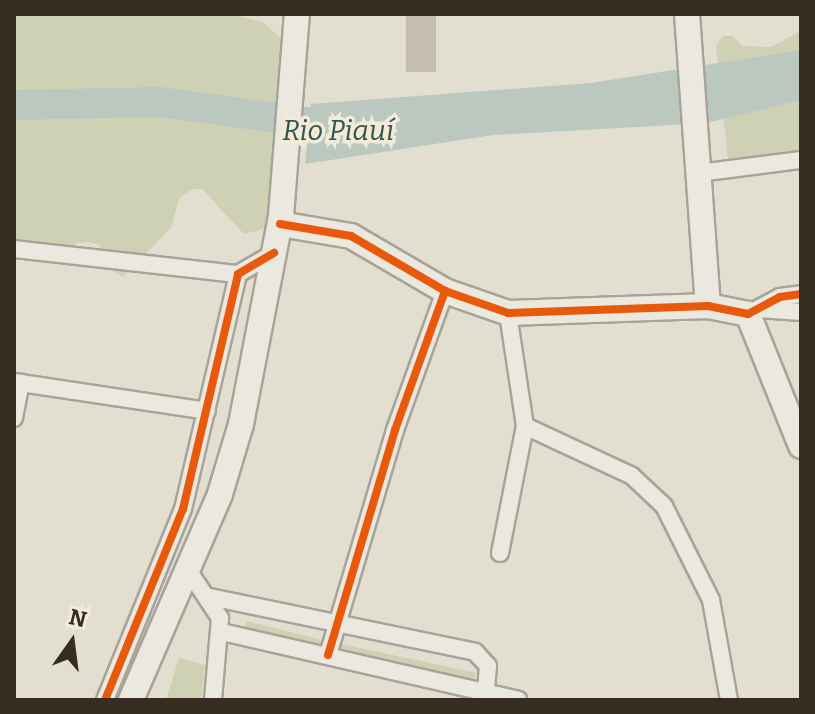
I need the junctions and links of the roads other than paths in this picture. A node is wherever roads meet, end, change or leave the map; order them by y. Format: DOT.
graph roads {
  1 [pos="297,14"];
  2 [pos="687,14"];
  3 [pos="801,160"];
  4 [pos="699,173"];
  5 [pos="281,214"];
  6 [pos="14,249"];
  7 [pos="274,253"];
  8 [pos="238,274"];
  9 [pos="445,291"];
  10 [pos="801,294"];
  11 [pos="708,306"];
  12 [pos="753,311"];
  13 [pos="801,312"];
  14 [pos="508,313"];
  15 [pos="17,383"];
  16 [pos="207,411"];
  17 [pos="14,418"];
  18 [pos="525,426"];
  19 [pos="801,446"];
  20 [pos="500,553"];
  21 [pos="188,570"];
  22 [pos="210,597"];
  23 [pos="337,626"];
  24 [pos="222,632"];
  25 [pos="328,655"];
  26 [pos="486,691"];
  27 [pos="105,700"];
  28 [pos="131,700"];
  29 [pos="213,700"];
  30 [pos="518,700"];
  31 [pos="729,700"];
  1 -- 5 [label="street"];
  2 -- 4 [label="street"];
  3 -- 4 [label="street"];
  4 -- 11 [label="street"];
  5 -- 7 [label="street"];
  5 -- 9 [label="street"];
  6 -- 8 [label="street"];
  7 -- 8 [label="street"];
  7 -- 21 [label="street"];
  8 -- 16 [label="street"];
  9 -- 14 [label="street"];
  9 -- 23 [label="street"];
  10 -- 12 [label="street"];
  11 -- 12 [label="street"];
  11 -- 14 [label="street"];
  12 -- 13 [label="street"];
  12 -- 19 [label="street"];
  14 -- 18 [label="street"];
  15 -- 16 [label="street"];
  15 -- 17 [label="street"];
  16 -- 27 [label="street"];
  18 -- 20 [label="street"];
  18 -- 31 [label="street"];
  21 -- 22 [label="street"];
  21 -- 28 [label="street"];
  22 -- 23 [label="street"];
  22 -- 24 [label="street"];
  23 -- 25 [label="street"];
  23 -- 26 [label="street"];
  24 -- 25 [label="street"];
  24 -- 29 [label="street"];
  25 -- 26 [label="street"];
  26 -- 30 [label="street"];
}
